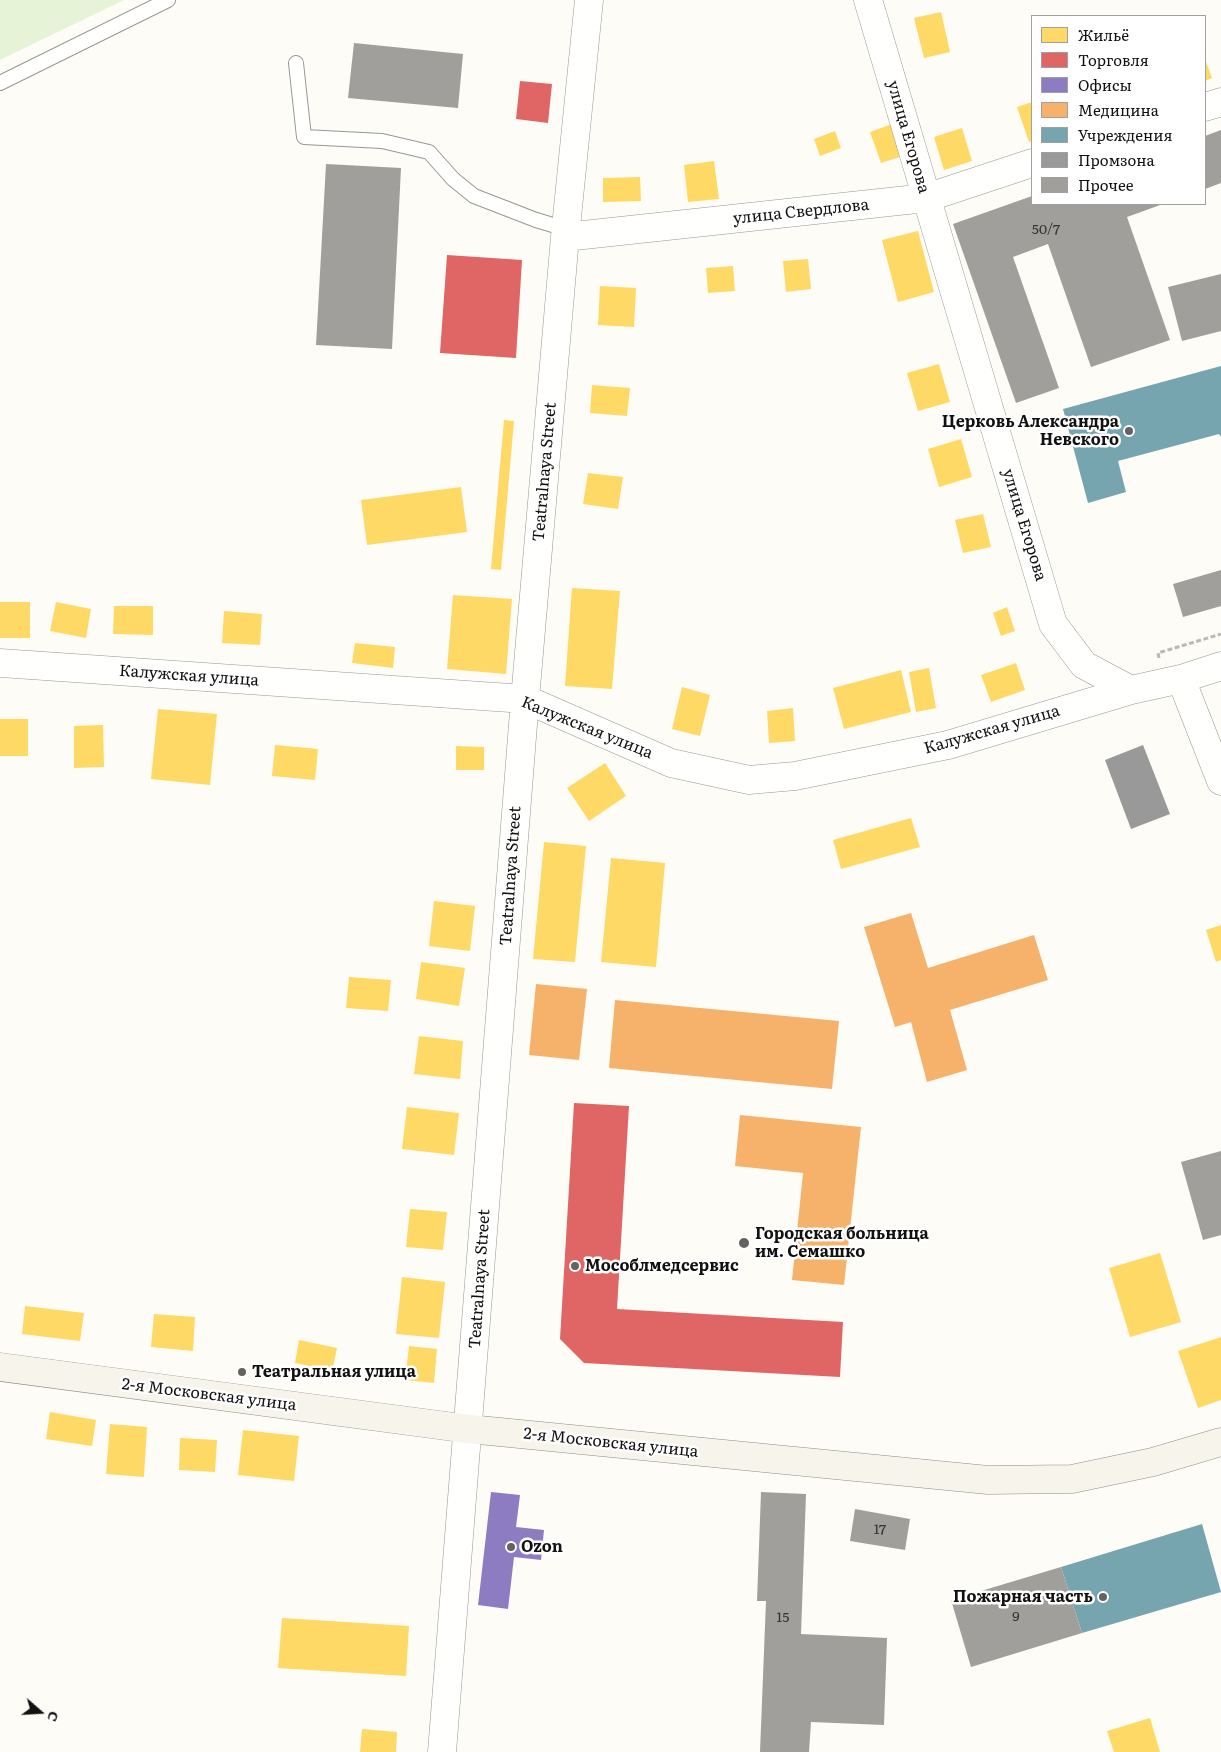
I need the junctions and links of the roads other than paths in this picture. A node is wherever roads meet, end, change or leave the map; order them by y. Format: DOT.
graph roads {
  1 [pos="168,0"];
  2 [pos="589,0"];
  3 [pos="868,0"];
  4 [pos="296,63"];
  5 [pos="0,82"];
  6 [pos="1221,102"];
  7 [pos="1206,107"];
  8 [pos="1031,164"];
  9 [pos="926,198"];
  10 [pos="566,233"];
  11 [pos="0,663"];
  12 [pos="1221,666"];
  13 [pos="1181,679"];
  14 [pos="1130,690"];
  15 [pos="525,700"];
  16 [pos="1221,781"];
  17 [pos="0,1367"];
  18 [pos="469,1429"];
  19 [pos="1221,1442"];
  20 [pos="442,1752"];
  1 -- 5 [label="lane"];
  2 -- 10 [label="street, Teatralnaya Street"];
  3 -- 9 [label="street, улица Егорова"];
  4 -- 10 [label="lane"];
  6 -- 7 [label="street"];
  8 -- 9 [label="street, улица Свердлова"];
  9 -- 10 [label="street, улица Свердлова"];
  9 -- 14 [label="street, улица Егорова"];
  10 -- 15 [label="street, Teatralnaya Street"];
  11 -- 15 [label="street, Калужская улица"];
  12 -- 13 [label="street"];
  13 -- 14 [label="street"];
  13 -- 16 [label="street"];
  14 -- 15 [label="street, Калужская улица"];
  15 -- 18 [label="street, Teatralnaya Street"];
  17 -- 18 [label="street, 2-я Московская улица"];
  18 -- 19 [label="street, 2-я Московская улица"];
  18 -- 20 [label="street, Teatralnaya Street"];
}
